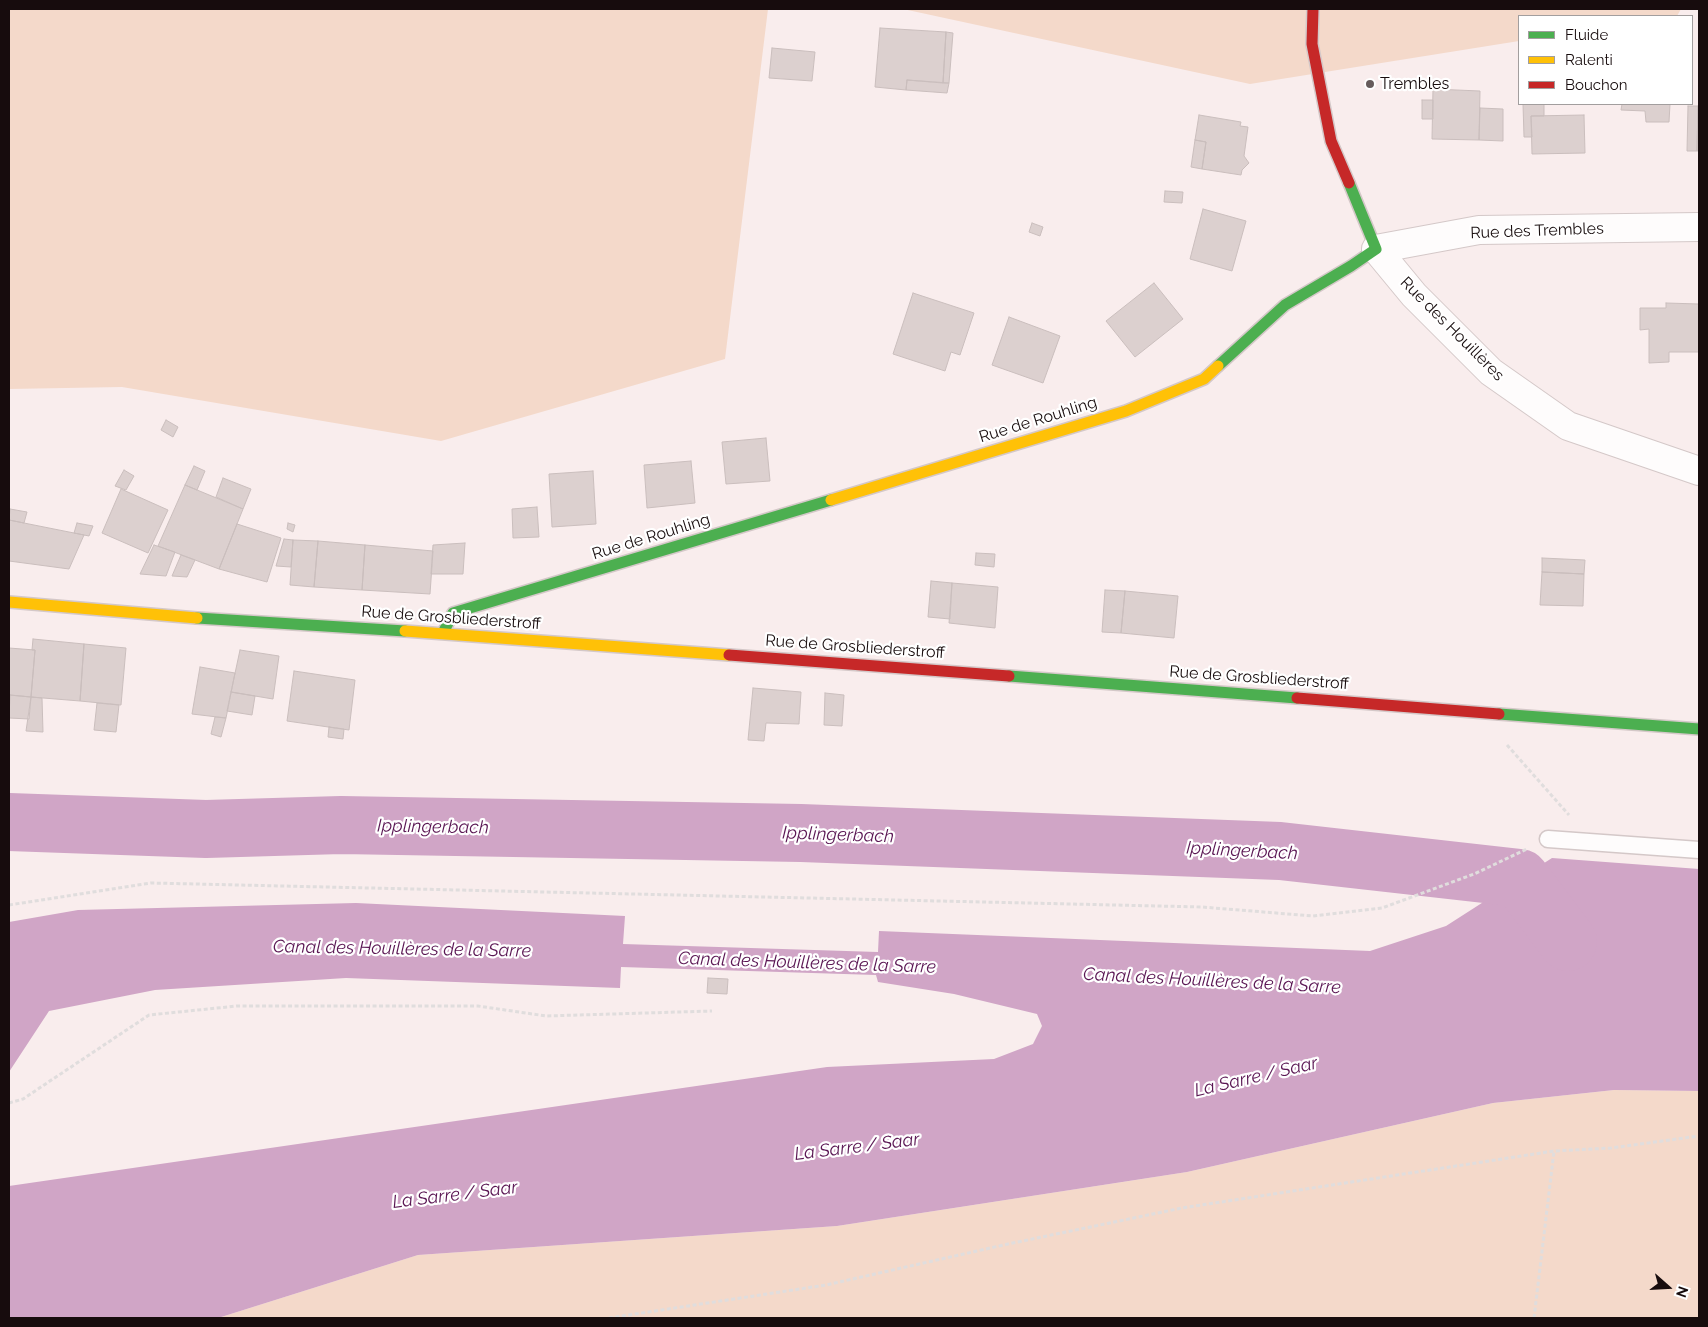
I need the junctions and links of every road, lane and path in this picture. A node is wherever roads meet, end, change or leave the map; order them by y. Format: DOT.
graph roads {
  1 [pos="1313,9"];
  2 [pos="1699,227"];
  3 [pos="1376,249"];
  4 [pos="1699,471"];
  5 [pos="9,602"];
  6 [pos="443,633"];
  7 [pos="1477,711"];
  8 [pos="1699,729"];
  9 [pos="1548,838"];
  10 [pos="1592,842"];
  11 [pos="1699,850"];
  12 [pos="9,905"];
  13 [pos="712,1011"];
  14 [pos="9,1103"];
  15 [pos="1699,1136"];
  16 [pos="1554,1152"];
  17 [pos="609,1318"];
  18 [pos="1534,1318"];
  1 -- 3 [label="main road"];
  2 -- 3 [label="street, Rue des Trembles"];
  3 -- 4 [label="street, Rue des Houillères"];
  3 -- 6 [label="main road, Rue de Rouhling"];
  5 -- 6 [label="main road, Rue de Grosbliederstroff"];
  6 -- 7 [label="main road, Rue de Grosbliederstroff"];
  7 -- 8 [label="main road, Rue de Grosbliederstroff"];
  7 -- 10 [label="path"];
  9 -- 10 [label="lane"];
  9 -- 12 [label="path"];
  10 -- 11 [label="lane"];
  13 -- 14 [label="path"];
  15 -- 16 [label="path"];
  16 -- 17 [label="path"];
  16 -- 18 [label="path"];
}
